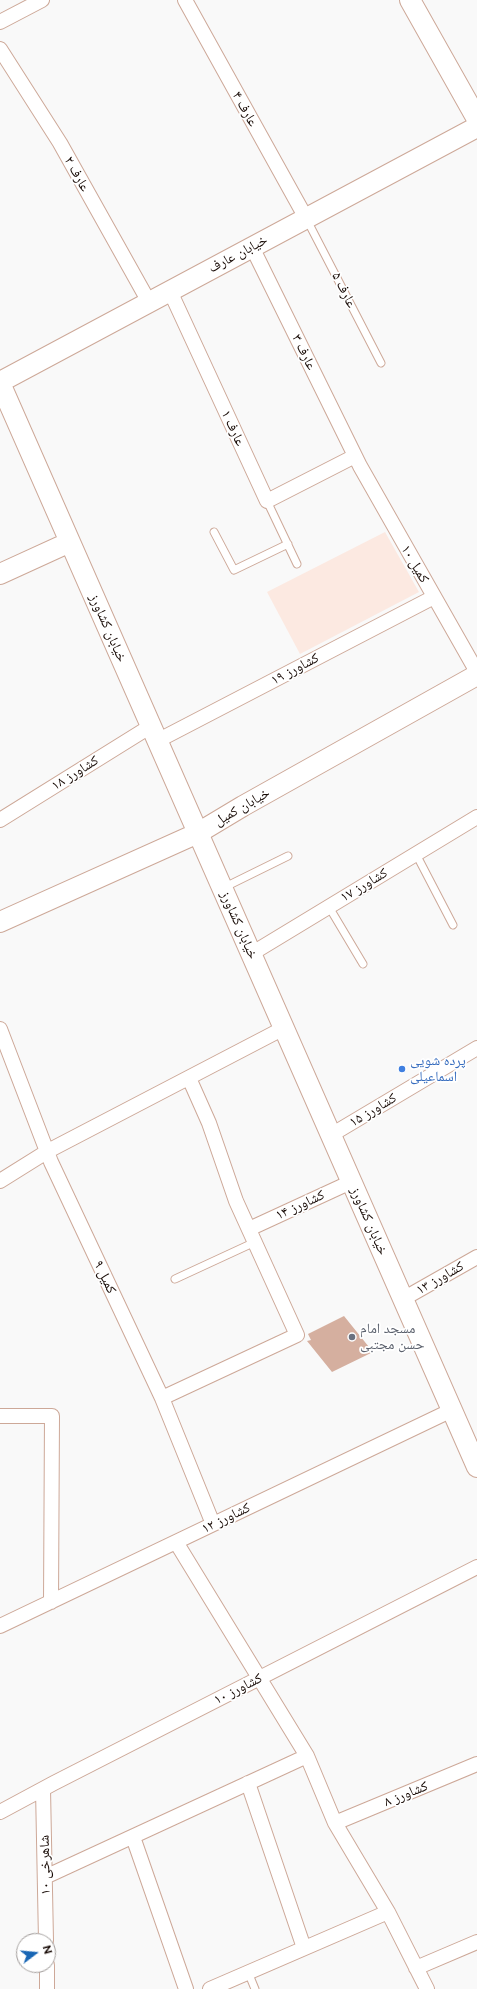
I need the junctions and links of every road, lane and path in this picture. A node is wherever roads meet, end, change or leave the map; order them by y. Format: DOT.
graph roads {
  1 [pos="42,0"];
  2 [pos="185,0"];
  3 [pos="410,0"];
  4 [pos="0,22"];
  5 [pos="0,49"];
  6 [pos="477,119"];
  7 [pos="477,126"];
  8 [pos="306,218"];
  9 [pos="252,247"];
  10 [pos="170,291"];
  11 [pos="150,302"];
  12 [pos="381,363"];
  13 [pos="1,389"];
  14 [pos="355,456"];
  15 [pos="268,501"];
  16 [pos="214,532"];
  17 [pos="70,542"];
  18 [pos="288,544"];
  19 [pos="297,564"];
  20 [pos="0,574"];
  21 [pos="434,597"];
  22 [pos="477,672"];
  23 [pos="477,675"];
  24 [pos="154,733"];
  25 [pos="477,817"];
  26 [pos="0,820"];
  27 [pos="198,833"];
  28 [pos="416,854"];
  29 [pos="288,856"];
  30 [pos="222,888"];
  31 [pos="329,907"];
  32 [pos="0,922"];
  33 [pos="453,925"];
  34 [pos="251,954"];
  35 [pos="363,964"];
  36 [pos="284,1028"];
  37 [pos="0,1029"];
  38 [pos="477,1048"];
  39 [pos="189,1078"];
  40 [pos="331,1135"];
  41 [pos="48,1151"];
  42 [pos="0,1181"];
  43 [pos="351,1182"];
  44 [pos="249,1229"];
  45 [pos="255,1242"];
  46 [pos="477,1257"];
  47 [pos="175,1279"];
  48 [pos="403,1299"];
  49 [pos="162,1398"];
  50 [pos="452,1410"];
  51 [pos="0,1416"];
  52 [pos="472,1443"];
  53 [pos="477,1467"];
  54 [pos="213,1524"];
  55 [pos="176,1542"];
  56 [pos="477,1567"];
  57 [pos="51,1602"];
  58 [pos="0,1626"];
  59 [pos="260,1678"];
  60 [pos="307,1756"];
  61 [pos="477,1764"];
  62 [pos="248,1783"];
  63 [pos="44,1789"];
  64 [pos="0,1812"];
  65 [pos="335,1823"];
  66 [pos="133,1837"];
  67 [pos="45,1877"];
  68 [pos="388,1912"];
  69 [pos="46,1933"];
  70 [pos="477,1942"];
  71 [pos="304,1948"];
  72 [pos="416,1968"];
  73 [pos="248,1972"];
  74 [pos="47,1973"];
  75 [pos="47,1989"];
  76 [pos="186,1989"];
  77 [pos="210,1989"];
  78 [pos="255,1989"];
  79 [pos="427,1989"];
  1 -- 4 [label="street"];
  2 -- 8 [label="street, عارف ۴"];
  3 -- 6 [label="street"];
  5 -- 11 [label="street, عارف ۲"];
  7 -- 8 [label="street, خیابان عارف"];
  8 -- 9 [label="street, خیابان عارف"];
  8 -- 12 [label="lane, عارف ۵"];
  9 -- 10 [label="street, خیابان عارف"];
  9 -- 14 [label="street, عارف ۳"];
  10 -- 11 [label="street, خیابان عارف"];
  10 -- 15 [label="street, عارف ۱"];
  11 -- 13 [label="street, خیابان عارف"];
  13 -- 17 [label="street, خیابان کشاورز"];
  14 -- 15 [label="street"];
  14 -- 21 [label="street, کمیل ۱۰"];
  15 -- 18 [label="lane, عارف ۱"];
  16 -- 18 [label="lane"];
  17 -- 20 [label="street"];
  17 -- 24 [label="street, خیابان کشاورز"];
  18 -- 19 [label="lane, عارف ۱"];
  21 -- 22 [label="street, کمیل ۱۰"];
  21 -- 24 [label="street, کشاورز ۱۹"];
  23 -- 27 [label="street, خیابان کمیل"];
  24 -- 26 [label="street, کشاورز ۱۸"];
  24 -- 27 [label="street, خیابان کشاورز"];
  25 -- 28 [label="street, کشاورز ۱۷"];
  27 -- 30 [label="street, خیابان کشاورز"];
  27 -- 32 [label="street, خیابان کمیل"];
  28 -- 31 [label="street, کشاورز ۱۷"];
  28 -- 33 [label="lane"];
  29 -- 30 [label="lane"];
  30 -- 34 [label="street, خیابان کشاورز"];
  31 -- 34 [label="street, کشاورز ۱۷"];
  31 -- 35 [label="lane"];
  34 -- 36 [label="street, خیابان کشاورز"];
  36 -- 39 [label="street"];
  36 -- 40 [label="street, خیابان کشاورز"];
  37 -- 41 [label="street, کمیل ۹"];
  38 -- 40 [label="street, کشاورز ۱۵"];
  39 -- 41 [label="street"];
  39 -- 44 [label="street"];
  40 -- 43 [label="street, خیابان کشاورز"];
  41 -- 42 [label="street"];
  41 -- 49 [label="street, کمیل ۹"];
  43 -- 44 [label="street, کشاورز ۱۴"];
  43 -- 48 [label="street, خیابان کشاورز"];
  44 -- 45 [label="street"];
  45 -- 47 [label="lane"];
  45 -- 49 [label="street"];
  46 -- 48 [label="street, کشاورز ۱۳"];
  48 -- 50 [label="street, خیابان کشاورز"];
  49 -- 54 [label="street, کمیل ۹"];
  50 -- 52 [label="street, خیابان کشاورز"];
  50 -- 54 [label="street, کشاورز ۱۲"];
  51 -- 57 [label="street"];
  52 -- 53 [label="street, خیابان کشاورز"];
  54 -- 55 [label="street, کشاورز ۱۲"];
  55 -- 57 [label="street, کشاورز ۱۲"];
  55 -- 59 [label="street"];
  56 -- 59 [label="street, کشاورز ۱۰"];
  57 -- 58 [label="street, کشاورز ۱۲"];
  59 -- 60 [label="street"];
  59 -- 63 [label="street, کشاورز ۱۰"];
  60 -- 62 [label="street"];
  60 -- 65 [label="street"];
  61 -- 65 [label="street, کشاورز ۸"];
  62 -- 66 [label="street"];
  62 -- 71 [label="street"];
  63 -- 64 [label="street, کشاورز ۱۰"];
  63 -- 67 [label="street, شاهرخی ۱۰"];
  65 -- 68 [label="street"];
  66 -- 67 [label="street"];
  66 -- 76 [label="street"];
  67 -- 69 [label="street, شاهرخی ۱۰"];
  68 -- 71 [label="street"];
  68 -- 72 [label="street"];
  70 -- 72 [label="street"];
  71 -- 73 [label="street"];
  72 -- 79 [label="street"];
  73 -- 77 [label="street"];
  73 -- 78 [label="lane"];
  74 -- 75 [label="street"];
}
